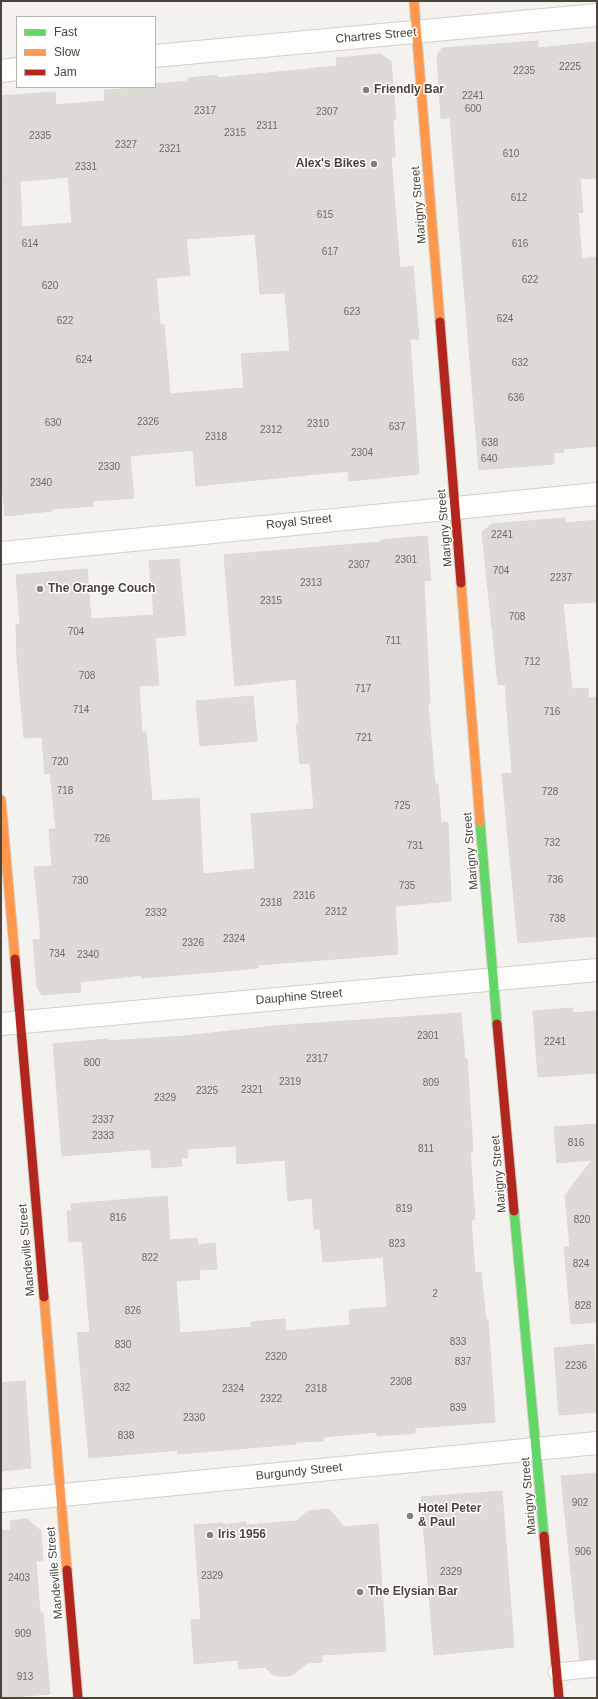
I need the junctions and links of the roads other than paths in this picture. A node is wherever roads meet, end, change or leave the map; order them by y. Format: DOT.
graph roads {
  1 [pos="414,1"];
  2 [pos="597,15"];
  3 [pos="417,32"];
  4 [pos="156,56"];
  5 [pos="16,69"];
  6 [pos="1,71"];
  7 [pos="597,494"];
  8 [pos="455,507"];
  9 [pos="1,553"];
  10 [pos="1,800"];
  11 [pos="597,970"];
  12 [pos="493,979"];
  13 [pos="11,1023"];
  14 [pos="597,1443"];
  15 [pos="536,1448"];
  16 [pos="60,1495"];
  17 [pos="1,1501"];
  18 [pos="597,1668"];
  19 [pos="557,1672"];
  20 [pos="78,1698"];
  21 [pos="559,1698"];
  1 -- 3 [label="street, Marigny Street"];
  2 -- 3 [label="street, Chartres Street"];
  3 -- 4 [label="street, Chartres Street"];
  3 -- 8 [label="street, Marigny Street"];
  5 -- 6 [label="street"];
  7 -- 8 [label="street, Royal Street"];
  8 -- 9 [label="street, Royal Street"];
  8 -- 12 [label="street, Marigny Street"];
  10 -- 13 [label="street, Mandeville Street"];
  11 -- 12 [label="street, Dauphine Street"];
  12 -- 13 [label="street, Dauphine Street"];
  12 -- 15 [label="street, Marigny Street"];
  13 -- 16 [label="street, Mandeville Street"];
  14 -- 15 [label="street, Burgundy Street"];
  15 -- 16 [label="street, Burgundy Street"];
  15 -- 19 [label="street, Marigny Street"];
  16 -- 17 [label="street, Burgundy Street"];
  16 -- 20 [label="street, Mandeville Street"];
  18 -- 19 [label="lane"];
  19 -- 21 [label="street, Marigny Street"];
}
